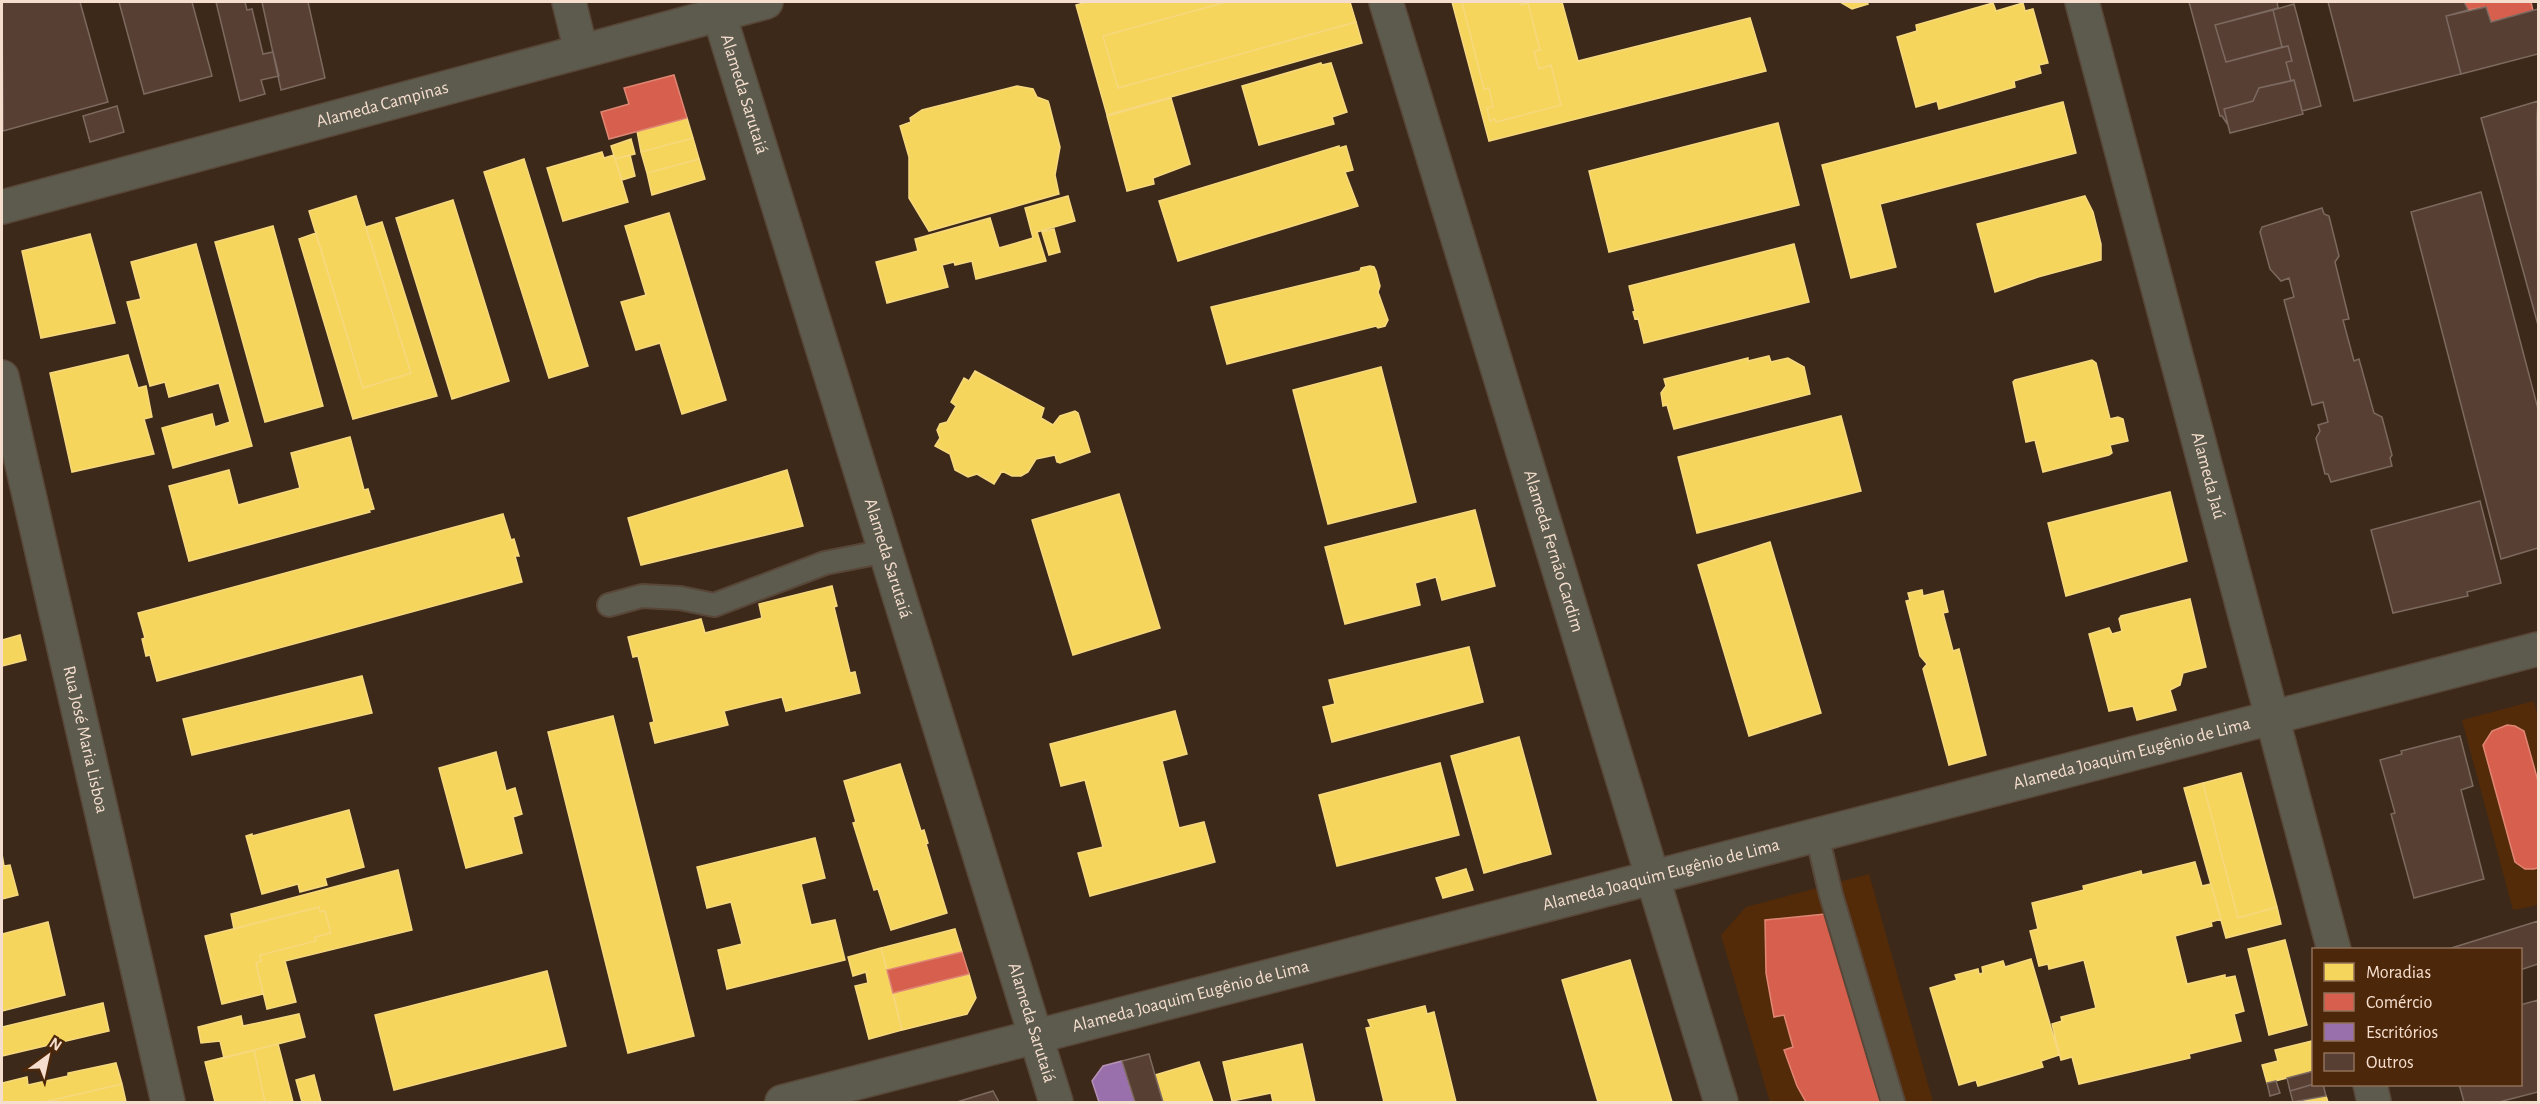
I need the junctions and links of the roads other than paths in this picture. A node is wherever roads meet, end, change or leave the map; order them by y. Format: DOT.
graph roads {
  1 [pos="569,2"];
  2 [pos="766,2"];
  3 [pos="1386,2"];
  4 [pos="2082,2"];
  5 [pos="719,14"];
  6 [pos="581,51"];
  7 [pos="2,207"];
  8 [pos="2,376"];
  9 [pos="886,550"];
  10 [pos="609,605"];
  11 [pos="2538,649"];
  12 [pos="2274,717"];
  13 [pos="1817,835"];
  14 [pos="1653,877"];
  15 [pos="2333,948"];
  16 [pos="1037,1036"];
  17 [pos="2370,1086"];
  18 [pos="168,1102"];
  19 [pos="782,1102"];
  20 [pos="1056,1102"];
  21 [pos="1721,1102"];
  22 [pos="1893,1102"];
  23 [pos="2374,1102"];
  1 -- 6 [label="street"];
  2 -- 5 [label="street, Alameda Campinas"];
  3 -- 14 [label="street, Alameda Fernão Cardim"];
  4 -- 12 [label="street, Alameda Jaú"];
  5 -- 6 [label="street, Alameda Campinas"];
  5 -- 9 [label="street, Alameda Sarutaiá"];
  6 -- 7 [label="street, Alameda Campinas"];
  8 -- 18 [label="street, Rua José Maria Lisboa"];
  9 -- 10 [label="lane"];
  9 -- 16 [label="street, Alameda Sarutaiá"];
  11 -- 12 [label="street, Alameda Joaquim Eugênio de Lima"];
  12 -- 13 [label="street, Alameda Joaquim Eugênio de Lima"];
  12 -- 15 [label="street, Alameda Jaú"];
  13 -- 14 [label="street, Alameda Joaquim Eugênio de Lima"];
  13 -- 22 [label="lane"];
  14 -- 16 [label="street, Alameda Joaquim Eugênio de Lima"];
  14 -- 21 [label="street, Alameda Fernão Cardim"];
  16 -- 19 [label="street, Alameda Joaquim Eugênio de Lima"];
  16 -- 20 [label="street, Alameda Sarutaiá"];
  17 -- 23 [label="street"];
}
